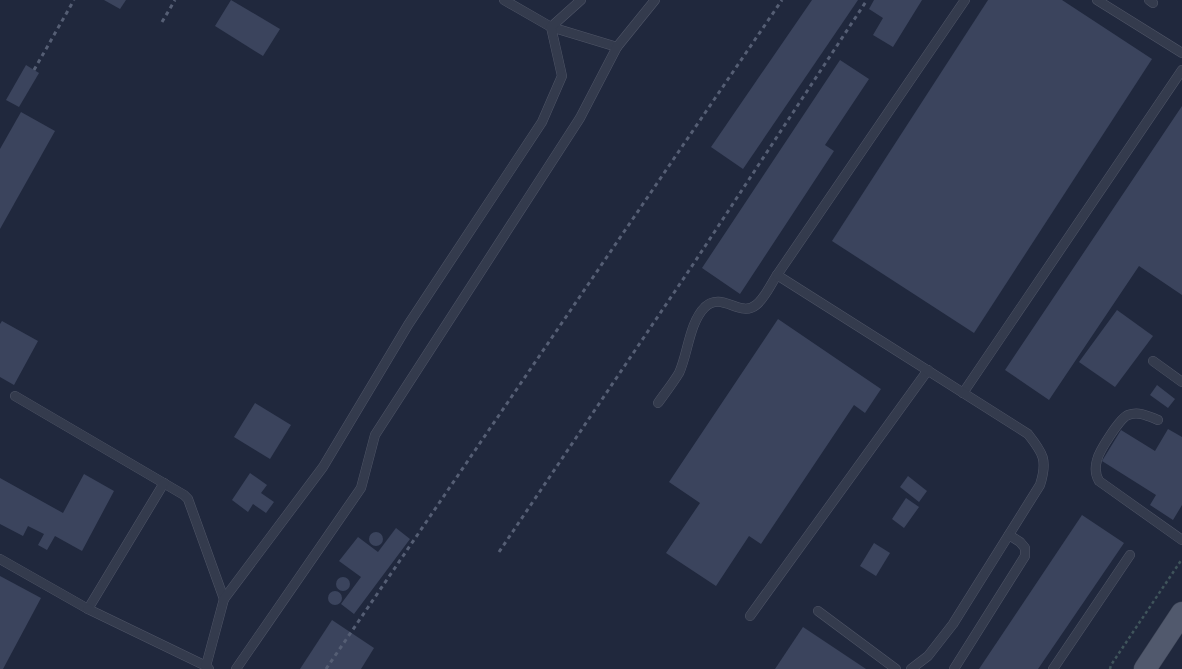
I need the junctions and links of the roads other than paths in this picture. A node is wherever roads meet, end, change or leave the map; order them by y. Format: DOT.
graph roads {
  1 [pos="504,0"];
  2 [pos="581,0"];
  3 [pos="654,0"];
  4 [pos="965,0"];
  5 [pos="1097,0"];
  6 [pos="551,27"];
  7 [pos="616,47"];
  8 [pos="1182,52"];
  9 [pos="1182,70"];
  10 [pos="777,275"];
  11 [pos="1153,361"];
  12 [pos="928,370"];
  13 [pos="1182,382"];
  14 [pos="963,393"];
  15 [pos="15,396"];
  16 [pos="658,403"];
  17 [pos="1158,420"];
  18 [pos="164,483"];
  19 [pos="1009,535"];
  20 [pos="1182,540"];
  21 [pos="1130,555"];
  22 [pos="0,559"];
  23 [pos="224,599"];
  24 [pos="88,609"];
  25 [pos="818,611"];
  26 [pos="1182,613"];
  27 [pos="750,616"];
  28 [pos="208,668"];
  29 [pos="236,669"];
  30 [pos="896,669"];
  31 [pos="911,669"];
  32 [pos="954,669"];
  33 [pos="1053,669"];
  34 [pos="1145,669"];
  1 -- 6 [label="lane"];
  2 -- 6 [label="lane"];
  3 -- 7 [label="lane"];
  4 -- 10 [label="lane"];
  5 -- 8 [label="lane"];
  6 -- 7 [label="lane"];
  6 -- 23 [label="lane"];
  7 -- 29 [label="lane"];
  9 -- 14 [label="lane"];
  10 -- 12 [label="lane"];
  10 -- 16 [label="lane"];
  11 -- 13 [label="lane"];
  12 -- 14 [label="lane"];
  12 -- 27 [label="lane"];
  14 -- 19 [label="lane"];
  15 -- 18 [label="lane"];
  17 -- 20 [label="lane"];
  18 -- 23 [label="lane"];
  18 -- 24 [label="lane"];
  19 -- 31 [label="lane"];
  19 -- 32 [label="lane"];
  21 -- 33 [label="lane"];
  22 -- 24 [label="lane"];
  23 -- 28 [label="lane"];
  24 -- 28 [label="lane"];
  25 -- 30 [label="lane"];
  26 -- 34 [label="main road"];
}
